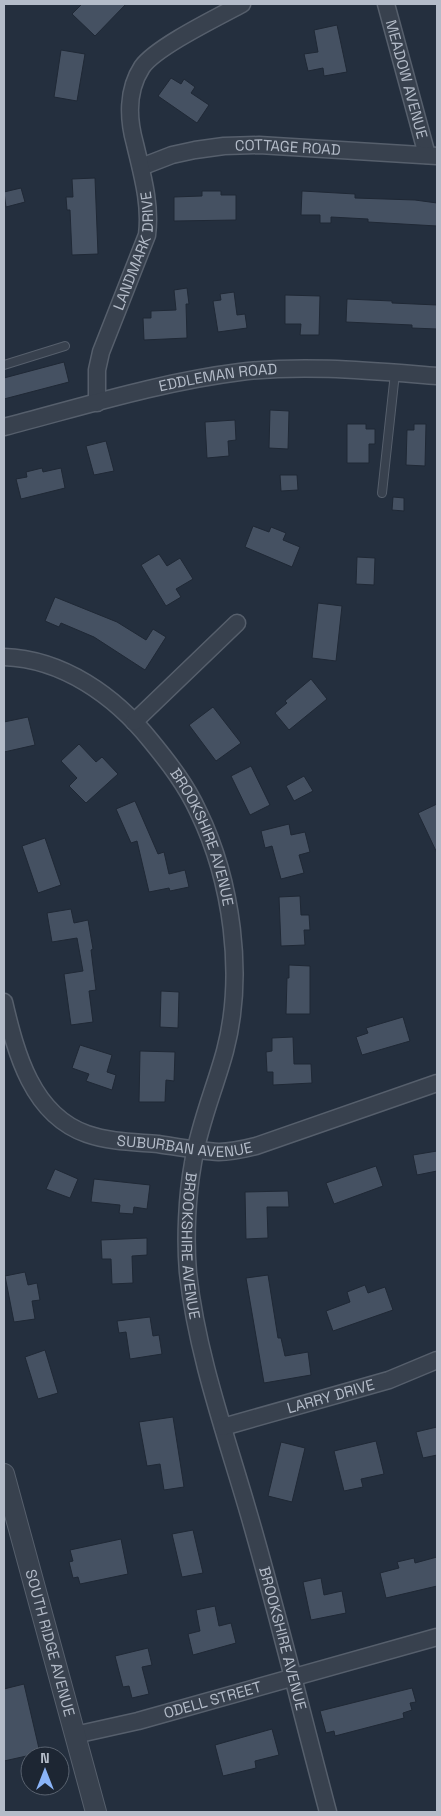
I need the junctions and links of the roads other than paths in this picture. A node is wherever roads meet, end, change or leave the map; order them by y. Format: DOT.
graph roads {
  1 [pos="242,4"];
  2 [pos="386,4"];
  3 [pos="432,155"];
  4 [pos="141,167"];
  5 [pos="66,346"];
  6 [pos="4,365"];
  7 [pos="395,373"];
  8 [pos="437,376"];
  9 [pos="97,403"];
  10 [pos="4,427"];
  11 [pos="382,493"];
  12 [pos="237,623"];
  13 [pos="4,656"];
  14 [pos="134,722"];
  15 [pos="4,1002"];
  16 [pos="437,1083"];
  17 [pos="196,1148"];
  18 [pos="437,1360"];
  19 [pos="223,1427"];
  20 [pos="4,1474"];
  21 [pos="437,1637"];
  22 [pos="292,1677"];
  23 [pos="75,1735"];
  24 [pos="96,1812"];
  25 [pos="328,1812"];
  1 -- 4 [label="street, LANDMARK DRIVE"];
  2 -- 3 [label="street, MEADOW AVENUE"];
  3 -- 4 [label="street, COTTAGE ROAD"];
  4 -- 9 [label="street, LANDMARK DRIVE"];
  5 -- 6 [label="lane"];
  7 -- 8 [label="street, EDDLEMAN ROAD"];
  7 -- 9 [label="street, EDDLEMAN ROAD"];
  7 -- 11 [label="lane"];
  9 -- 10 [label="street, EDDLEMAN ROAD"];
  12 -- 14 [label="street"];
  13 -- 14 [label="street, BROOKSHIRE AVENUE"];
  14 -- 17 [label="street, BROOKSHIRE AVENUE"];
  15 -- 17 [label="street, SUBURBAN AVENUE"];
  16 -- 17 [label="street, SUBURBAN AVENUE"];
  17 -- 19 [label="street, BROOKSHIRE AVENUE"];
  18 -- 19 [label="street, LARRY DRIVE"];
  19 -- 22 [label="street, BROOKSHIRE AVENUE"];
  20 -- 23 [label="street, SOUTH RIDGE AVENUE"];
  21 -- 22 [label="street, ODELL STREET"];
  22 -- 23 [label="street, ODELL STREET"];
  22 -- 25 [label="street, BROOKSHIRE AVENUE"];
  23 -- 24 [label="street, SOUTH RIDGE AVENUE"];
}
